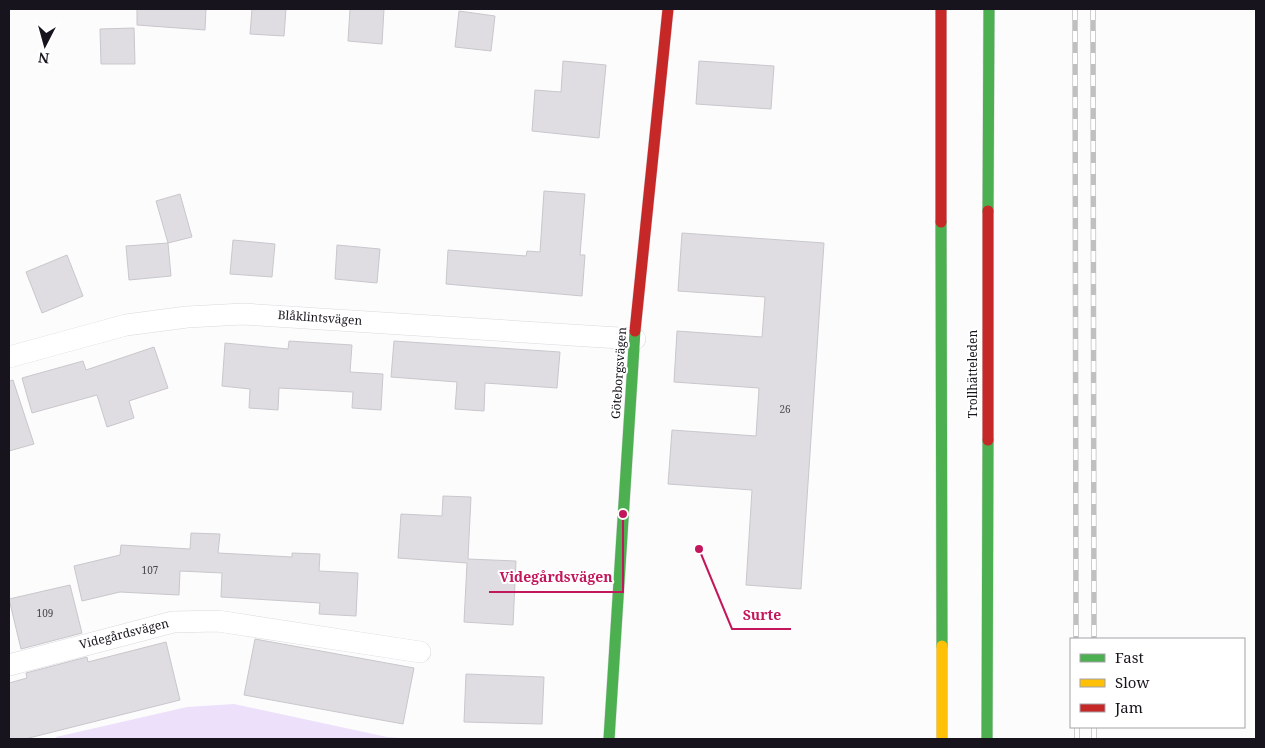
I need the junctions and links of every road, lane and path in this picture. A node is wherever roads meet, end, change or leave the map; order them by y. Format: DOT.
graph roads {
  1 [pos="668,9"];
  2 [pos="941,9"];
  3 [pos="989,9"];
  4 [pos="635,339"];
  5 [pos="9,357"];
  6 [pos="420,652"];
  7 [pos="9,665"];
  8 [pos="609,739"];
  9 [pos="942,739"];
  10 [pos="987,739"];
  1 -- 4 [label="main road, Göteborgsvägen"];
  2 -- 9 [label="main road"];
  3 -- 10 [label="main road, Trollhätteleden"];
  4 -- 5 [label="street, Blåklintsvägen"];
  4 -- 8 [label="main road, Göteborgsvägen"];
  6 -- 7 [label="street, Videgårdsvägen"];
}
